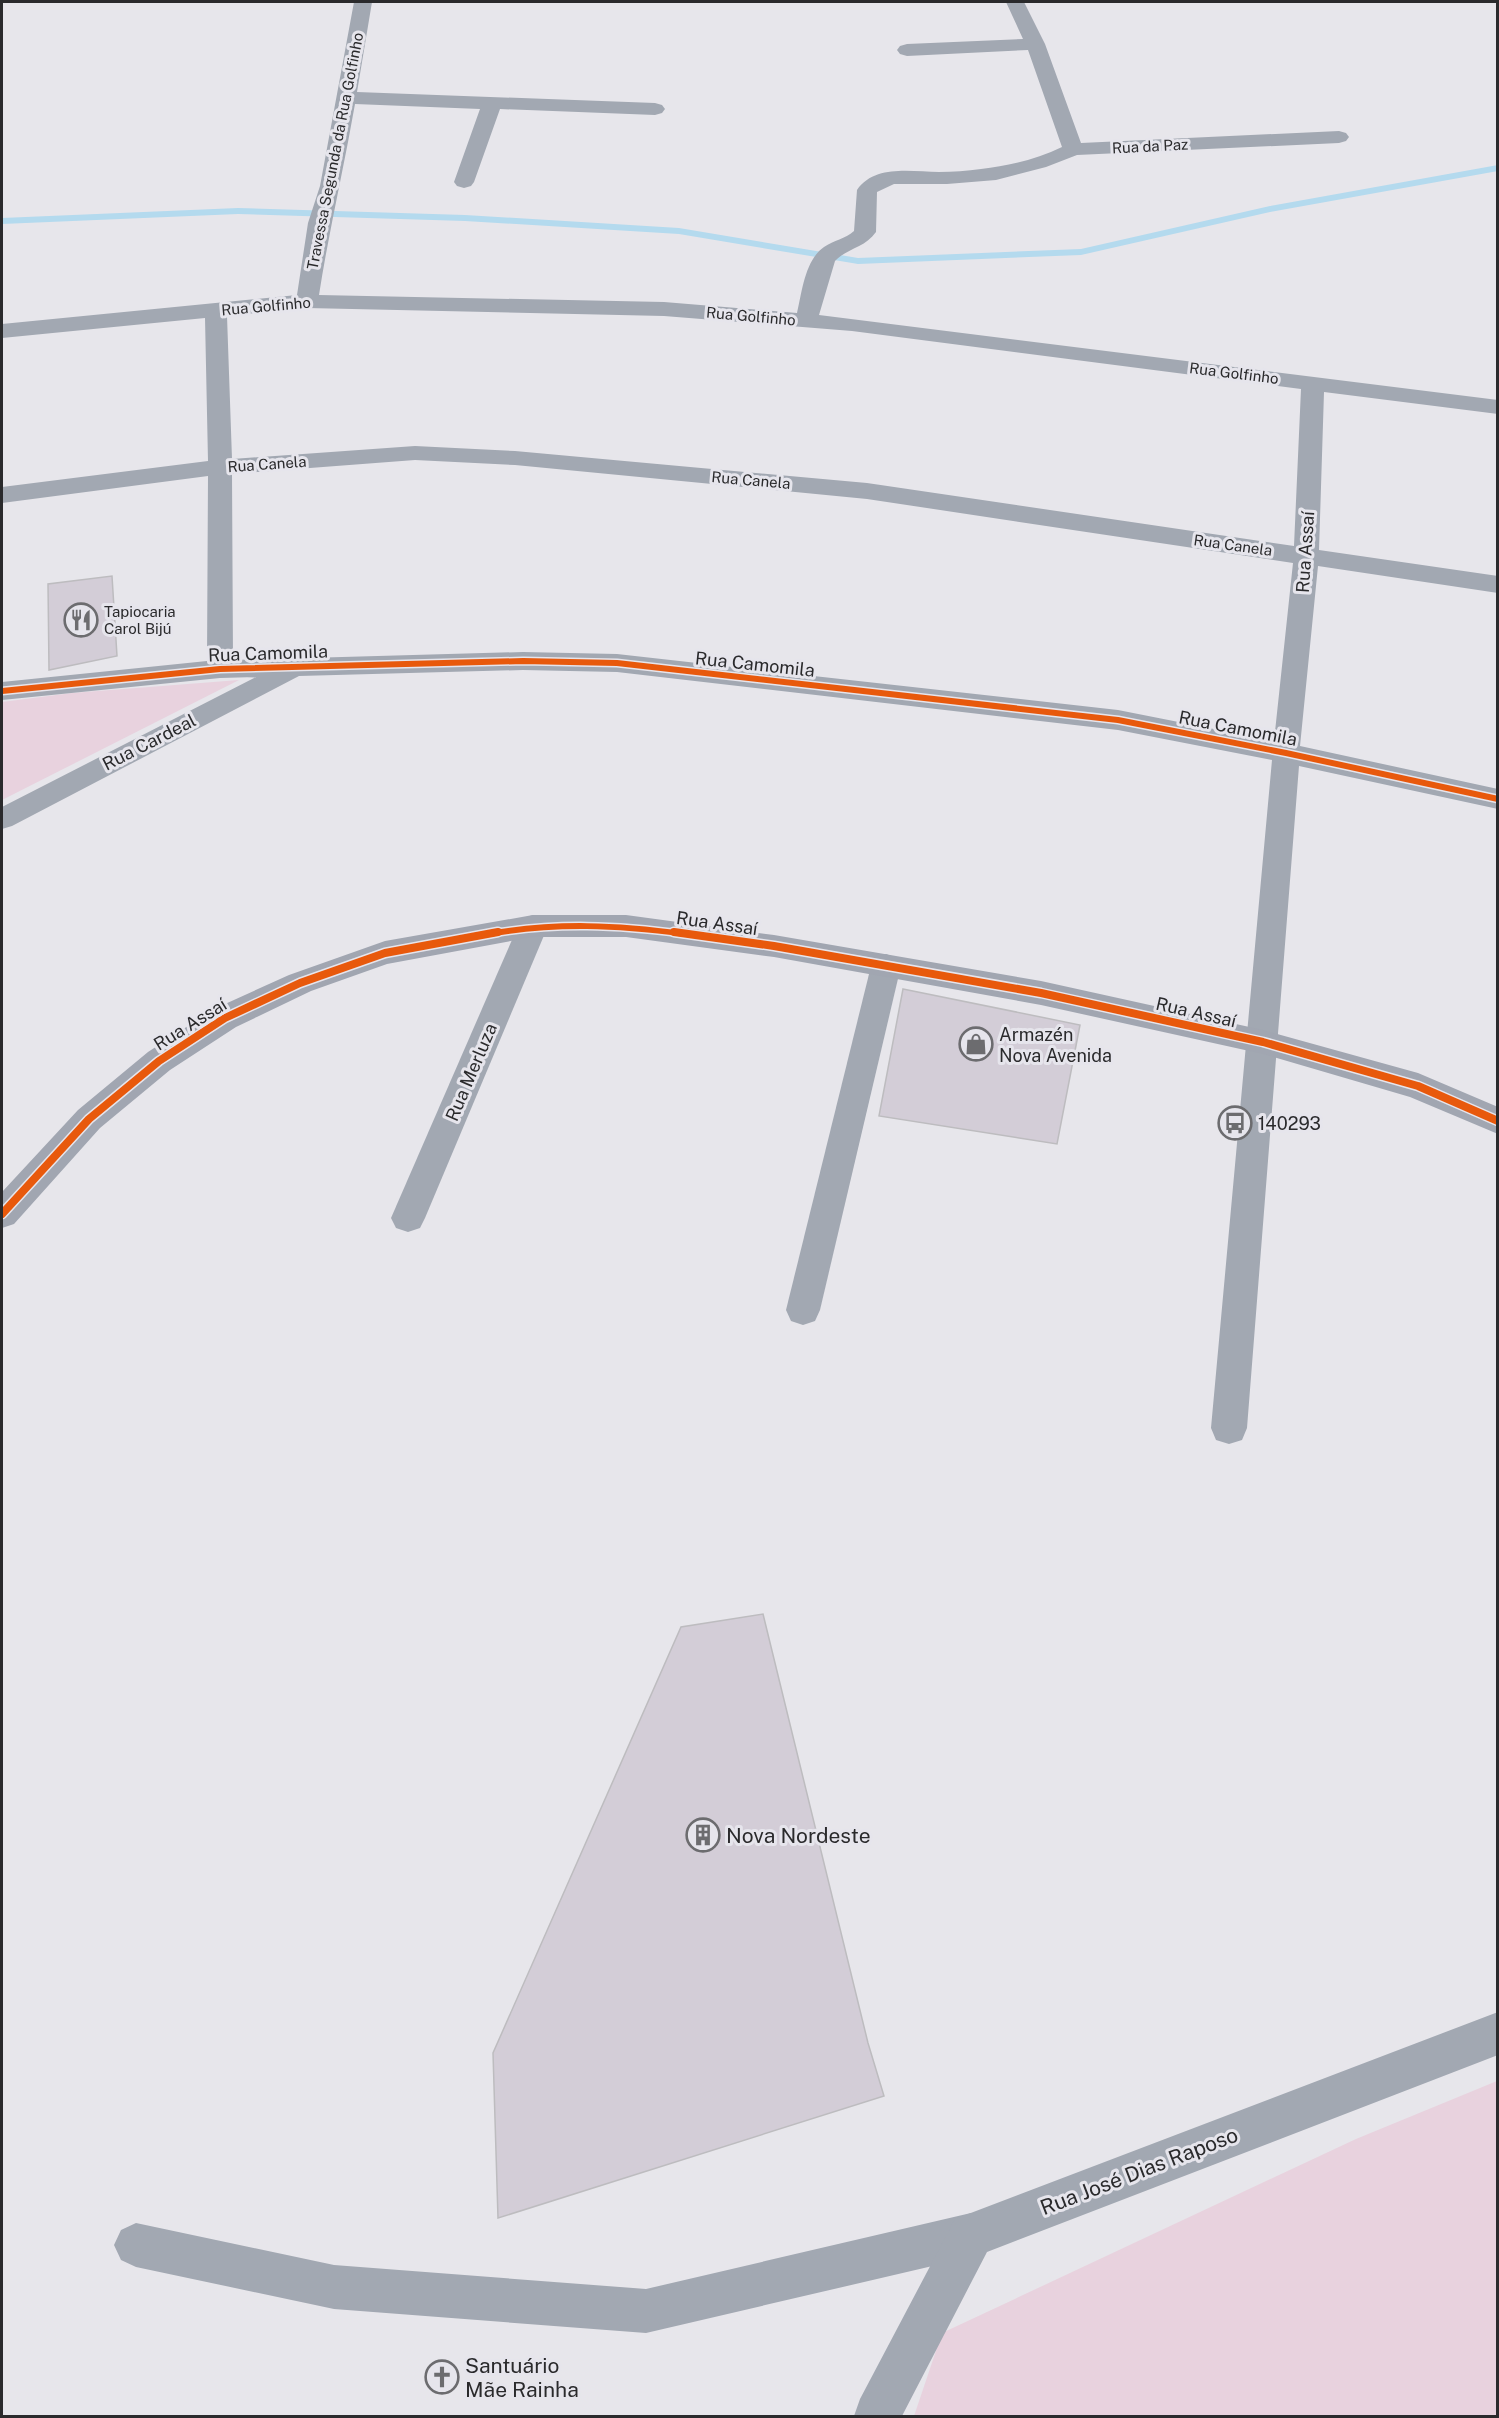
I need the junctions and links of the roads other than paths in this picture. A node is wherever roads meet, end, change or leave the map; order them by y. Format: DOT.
graph roads {
  1 [pos="363,2"];
  2 [pos="1014,2"];
  3 [pos="1035,44"];
  4 [pos="907,50"];
  5 [pos="346,98"];
  6 [pos="492,103"];
  7 [pos="655,109"];
  8 [pos="1339,136"];
  9 [pos="1073,150"];
  10 [pos="464,182"];
  11 [pos="307,301"];
  12 [pos="216,311"];
  13 [pos="806,320"];
  14 [pos="2,331"];
  15 [pos="1313,383"];
  16 [pos="1497,407"];
  17 [pos="219,467"];
  18 [pos="2,495"];
  19 [pos="1306,556"];
  20 [pos="1497,585"];
  21 [pos="297,667"];
  22 [pos="220,669"];
  23 [pos="2,691"];
  24 [pos="1286,753"];
  25 [pos="1497,799"];
  26 [pos="2,819"];
  27 [pos="533,926"];
  28 [pos="886,966"];
  29 [pos="1263,1042"];
  30 [pos="1497,1121"];
  31 [pos="2,1214"];
  32 [pos="408,1218"];
  33 [pos="803,1310"];
  34 [pos="1229,1428"];
  35 [pos="1497,2033"];
  36 [pos="971,2235"];
  37 [pos="135,2246"];
  38 [pos="878,2416"];
  1 -- 5 [label="street, Travessa Segunda da Rua Golfinho"];
  2 -- 3 [label="street"];
  3 -- 4 [label="street"];
  3 -- 9 [label="street"];
  5 -- 6 [label="street"];
  5 -- 11 [label="street, Travessa Segunda da Rua Golfinho"];
  6 -- 7 [label="street"];
  6 -- 10 [label="street"];
  8 -- 9 [label="street, Rua da Paz"];
  9 -- 13 [label="street, Rua da Paz"];
  11 -- 12 [label="street, Rua Golfinho"];
  11 -- 13 [label="street, Rua Golfinho"];
  12 -- 14 [label="street, Rua Golfinho"];
  12 -- 17 [label="street"];
  13 -- 15 [label="street, Rua Golfinho"];
  15 -- 16 [label="street, Rua Golfinho"];
  15 -- 19 [label="street, Rua Assaí"];
  17 -- 18 [label="street, Rua Canela"];
  17 -- 19 [label="street, Rua Canela"];
  17 -- 22 [label="street"];
  19 -- 20 [label="street, Rua Canela"];
  19 -- 24 [label="street, Rua Assaí"];
  21 -- 22 [label="street, Rua Camomila"];
  21 -- 24 [label="street, Rua Camomila"];
  21 -- 26 [label="street, Rua Cardeal"];
  22 -- 23 [label="street, Rua Camomila"];
  24 -- 25 [label="street, Rua Camomila"];
  24 -- 29 [label="street, Rua Assaí"];
  27 -- 28 [label="street, Rua Assaí"];
  27 -- 31 [label="street, Rua Assaí"];
  27 -- 32 [label="street, Rua Merluza"];
  28 -- 29 [label="street, Rua Assaí"];
  28 -- 33 [label="street"];
  29 -- 30 [label="street, Rua Assaí"];
  29 -- 34 [label="street, Rua Assaí"];
  35 -- 36 [label="street, Rua José Dias Raposo"];
  36 -- 37 [label="lane"];
  36 -- 38 [label="street"];
}
